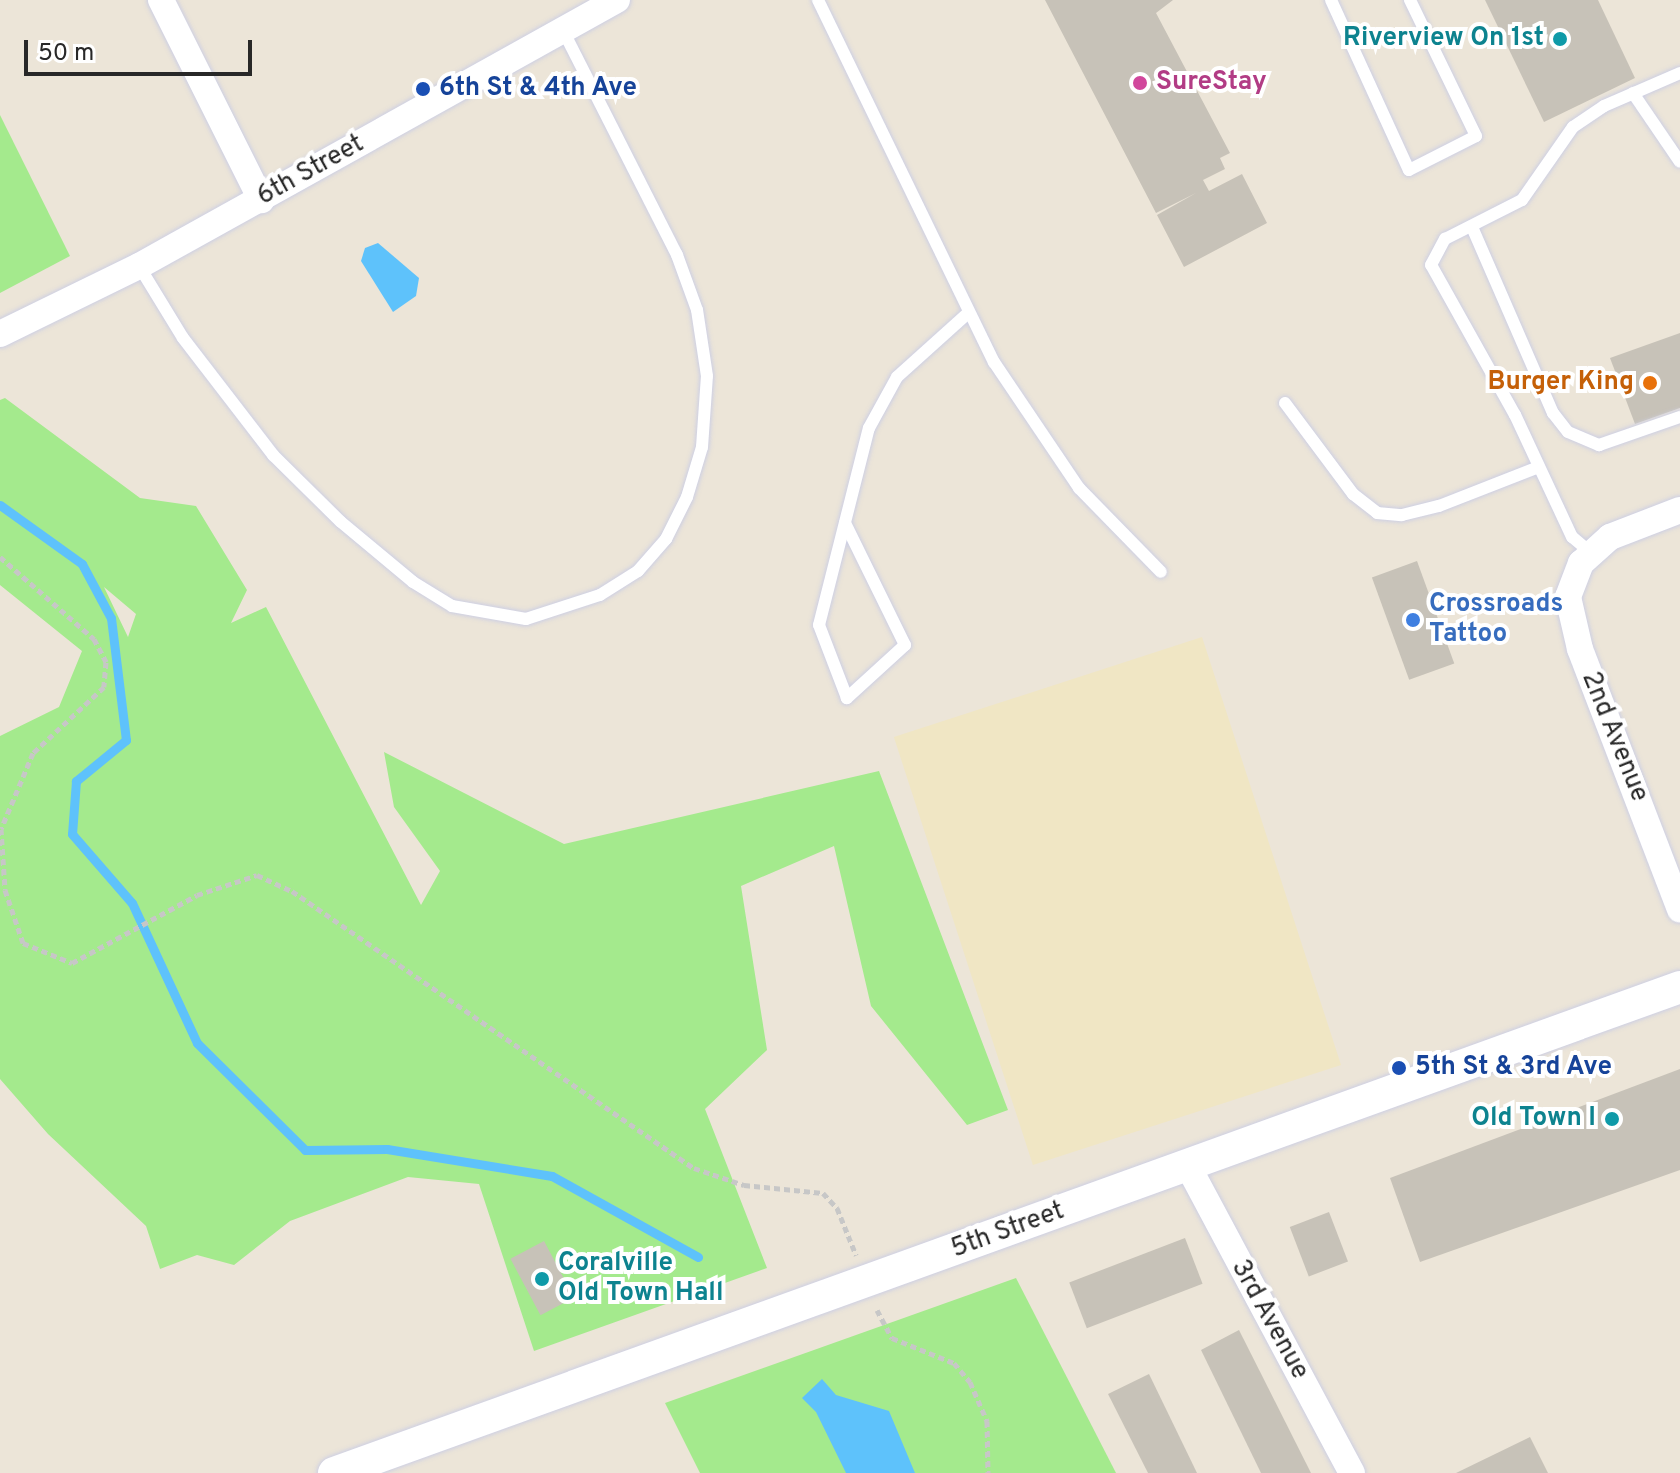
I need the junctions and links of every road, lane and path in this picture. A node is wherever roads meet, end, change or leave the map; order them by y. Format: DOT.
graph roads {
  1 [pos="161,0"];
  2 [pos="818,0"];
  3 [pos="1331,0"];
  4 [pos="1410,0"];
  5 [pos="613,1"];
  6 [pos="563,30"];
  7 [pos="1680,73"];
  8 [pos="1633,93"];
  9 [pos="1680,162"];
  10 [pos="261,200"];
  11 [pos="1472,227"];
  12 [pos="139,266"];
  13 [pos="968,313"];
  14 [pos="0,334"];
  15 [pos="1285,403"];
  16 [pos="1680,417"];
  17 [pos="1536,468"];
  18 [pos="1680,510"];
  19 [pos="845,523"];
  20 [pos="0,557"];
  21 [pos="1585,558"];
  22 [pos="1161,572"];
  23 [pos="1680,909"];
  24 [pos="1680,987"];
  25 [pos="1188,1166"];
  26 [pos="867,1282"];
  27 [pos="334,1473"];
  28 [pos="988,1473"];
  29 [pos="1352,1473"];
  1 -- 10 [label="street"];
  2 -- 13 [label="lane"];
  3 -- 4 [label="lane"];
  5 -- 6 [label="street, 6th Street"];
  6 -- 10 [label="street, 6th Street"];
  6 -- 12 [label="lane"];
  7 -- 8 [label="lane"];
  8 -- 9 [label="lane"];
  8 -- 11 [label="lane"];
  10 -- 12 [label="street, 6th Street"];
  11 -- 16 [label="lane"];
  11 -- 17 [label="lane"];
  12 -- 14 [label="street, 6th Street"];
  13 -- 19 [label="lane"];
  13 -- 22 [label="lane"];
  15 -- 17 [label="lane"];
  17 -- 21 [label="lane"];
  18 -- 21 [label="street"];
  19 -- 19 [label="lane"];
  20 -- 26 [label="path"];
  21 -- 23 [label="street, 2nd Avenue"];
  24 -- 25 [label="street, 5th Street"];
  25 -- 26 [label="street, 5th Street"];
  25 -- 29 [label="street, 3rd Avenue"];
  26 -- 27 [label="street, 5th Street"];
  26 -- 28 [label="path"];
}
